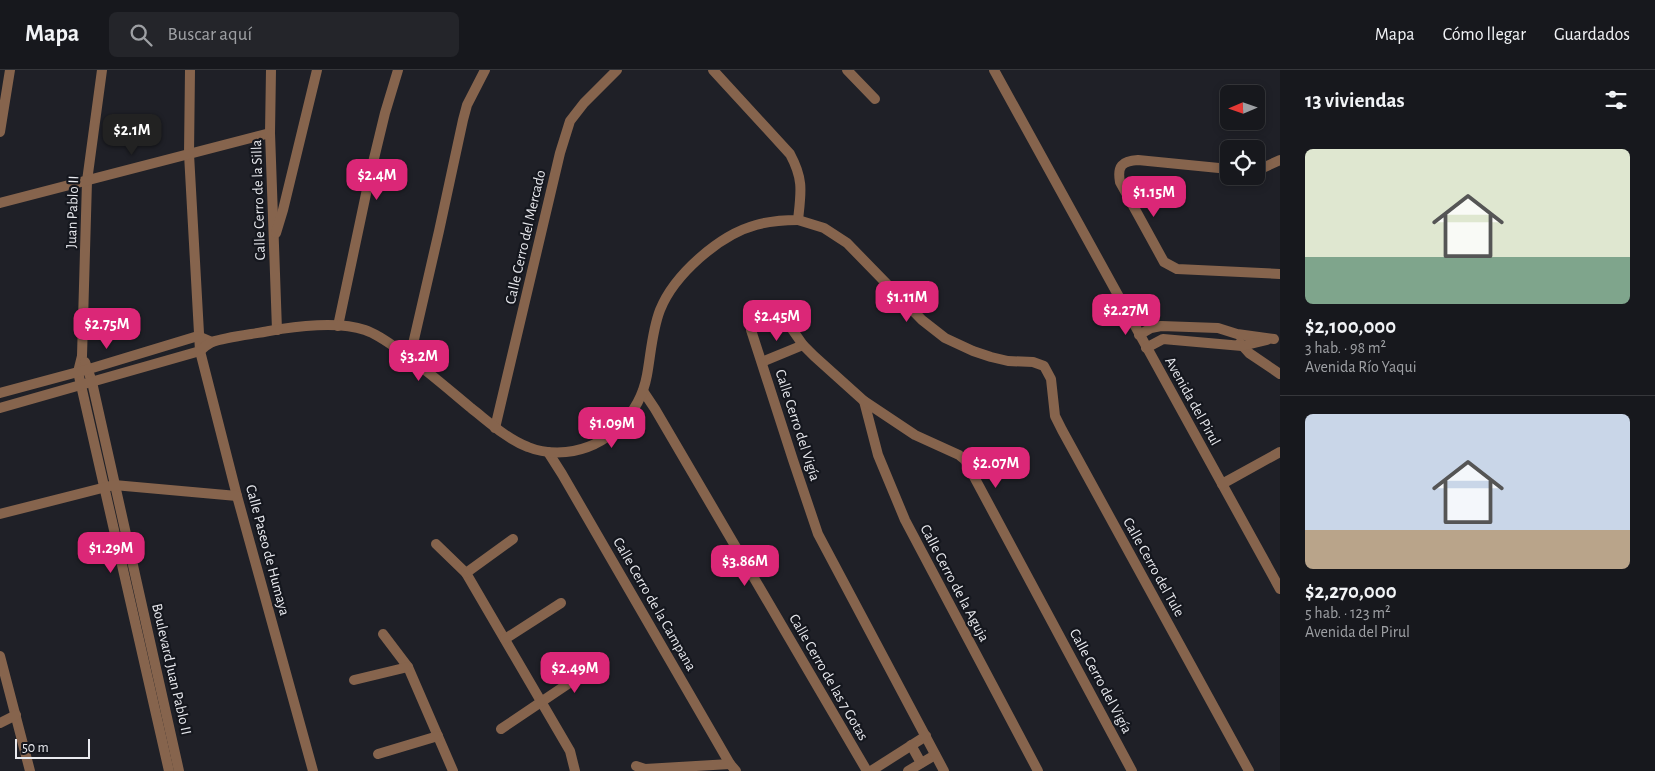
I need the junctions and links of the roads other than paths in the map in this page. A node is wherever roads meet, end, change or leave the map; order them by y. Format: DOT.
graph roads {
  1 [pos="10,70"];
  2 [pos="102,70"];
  3 [pos="190,70"];
  4 [pos="270,70"];
  5 [pos="317,70"];
  6 [pos="398,70"];
  7 [pos="485,70"];
  8 [pos="713,70"];
  9 [pos="994,70"];
  10 [pos="851,71"];
  11 [pos="613,72"];
  12 [pos="875,99"];
  13 [pos="0,132"];
  14 [pos="270,133"];
  15 [pos="189,154"];
  16 [pos="1280,160"];
  17 [pos="1265,166"];
  18 [pos="1220,168"];
  19 [pos="87,181"];
  20 [pos="0,203"];
  21 [pos="798,220"];
  22 [pos="274,241"];
  23 [pos="1280,274"];
  24 [pos="338,326"];
  25 [pos="277,330"];
  26 [pos="1237,334"];
  27 [pos="1139,335"];
  28 [pos="198,336"];
  29 [pos="1277,338"];
  30 [pos="212,342"];
  31 [pos="803,344"];
  32 [pos="1242,346"];
  33 [pos="1146,348"];
  34 [pos="200,351"];
  35 [pos="82,356"];
  36 [pos="410,358"];
  37 [pos="762,362"];
  38 [pos="89,369"];
  39 [pos="78,372"];
  40 [pos="1280,374"];
  41 [pos="92,382"];
  42 [pos="80,385"];
  43 [pos="643,391"];
  44 [pos="0,393"];
  45 [pos="864,401"];
  46 [pos="0,408"];
  47 [pos="495,428"];
  48 [pos="548,452"];
  49 [pos="1280,452"];
  50 [pos="1222,484"];
  51 [pos="114,485"];
  52 [pos="103,487"];
  53 [pos="237,496"];
  54 [pos="0,514"];
  55 [pos="513,539"];
  56 [pos="436,544"];
  57 [pos="466,574"];
  58 [pos="1280,589"];
  59 [pos="560,603"];
  60 [pos="383,634"];
  61 [pos="505,640"];
  62 [pos="0,656"];
  63 [pos="408,667"];
  64 [pos="593,667"];
  65 [pos="354,680"];
  66 [pos="542,701"];
  67 [pos="16,715"];
  68 [pos="0,723"];
  69 [pos="501,729"];
  70 [pos="438,736"];
  71 [pos="926,736"];
  72 [pos="911,745"];
  73 [pos="378,754"];
  74 [pos="936,755"];
  75 [pos="921,763"];
  76 [pos="636,766"];
  77 [pos="733,767"];
  78 [pos="30,771"];
  79 [pos="169,771"];
  80 [pos="180,771"];
  81 [pos="313,771"];
  82 [pos="453,771"];
  83 [pos="575,771"];
  84 [pos="867,771"];
  85 [pos="871,771"];
  86 [pos="908,771"];
  87 [pos="944,771"];
  88 [pos="1038,771"];
  89 [pos="1132,771"];
  90 [pos="1249,771"];
  1 -- 13 [label="street"];
  2 -- 19 [label="street, Juan Pablo II"];
  3 -- 15 [label="street, Calle Paseo de Humaya"];
  4 -- 14 [label="street, Calle Cerro de la Silla"];
  5 -- 22 [label="street"];
  6 -- 24 [label="street"];
  7 -- 36 [label="street"];
  8 -- 21 [label="street"];
  9 -- 27 [label="street, Avenida del Pirul"];
  10 -- 12 [label="street"];
  11 -- 47 [label="street, Calle Cerro del Mercado"];
  14 -- 15 [label="street"];
  14 -- 22 [label="street, Calle Cerro de la Silla"];
  15 -- 19 [label="street"];
  15 -- 28 [label="street, Calle Paseo de Humaya"];
  16 -- 17 [label="street"];
  18 -- 23 [label="street"];
  19 -- 20 [label="street"];
  19 -- 35 [label="street, Juan Pablo II"];
  21 -- 43 [label="street"];
  21 -- 90 [label="street, Calle Cerro del Tule"];
  22 -- 25 [label="street, Calle Cerro de la Silla"];
  24 -- 25 [label="street"];
  24 -- 36 [label="street"];
  25 -- 30 [label="street"];
  26 -- 27 [label="street"];
  26 -- 29 [label="street"];
  26 -- 32 [label="street"];
  27 -- 33 [label="street, Avenida del Pirul"];
  28 -- 30 [label="street"];
  28 -- 34 [label="street, Calle Paseo de Humaya"];
  28 -- 38 [label="street"];
  29 -- 32 [label="street"];
  30 -- 34 [label="street"];
  31 -- 37 [label="street"];
  31 -- 37 [label="street, Calle Cerro del Vigía"];
  31 -- 45 [label="street, Calle Cerro del Vigía"];
  32 -- 33 [label="street"];
  32 -- 40 [label="street"];
  33 -- 50 [label="street, Avenida del Pirul"];
  34 -- 41 [label="street"];
  34 -- 53 [label="street, Calle Paseo de Humaya"];
  35 -- 38 [label="street, Juan Pablo II"];
  35 -- 39 [label="street, Juan Pablo II"];
  36 -- 47 [label="street"];
  37 -- 71 [label="street, Calle Cerro del Vigía"];
  38 -- 39 [label="street"];
  38 -- 41 [label="street, Boulevard Juan Pablo II"];
  39 -- 42 [label="street, Boulevard Juan Pablo II"];
  39 -- 44 [label="street"];
  41 -- 42 [label="street"];
  41 -- 51 [label="street, Boulevard Juan Pablo II"];
  42 -- 46 [label="street"];
  42 -- 52 [label="street, Boulevard Juan Pablo II"];
  43 -- 48 [label="street"];
  43 -- 84 [label="street, Calle Cerro de las 7 Gotas"];
  45 -- 88 [label="street, Calle Cerro de la Aguja"];
  45 -- 89 [label="street, Calle Cerro del Vigía"];
  47 -- 48 [label="street"];
  48 -- 77 [label="street, Calle Cerro de la Campana"];
  49 -- 50 [label="street"];
  50 -- 58 [label="street, Avenida del Pirul"];
  51 -- 52 [label="street"];
  51 -- 53 [label="street"];
  51 -- 80 [label="street, Boulevard Juan Pablo II"];
  52 -- 54 [label="street"];
  52 -- 79 [label="street, Boulevard Juan Pablo II"];
  53 -- 81 [label="street, Calle Paseo de Humaya"];
  55 -- 57 [label="street"];
  56 -- 57 [label="street"];
  57 -- 61 [label="street"];
  59 -- 61 [label="street"];
  60 -- 63 [label="street"];
  61 -- 66 [label="street"];
  62 -- 67 [label="street"];
  63 -- 65 [label="street"];
  63 -- 70 [label="street"];
  64 -- 66 [label="street"];
  66 -- 69 [label="street"];
  66 -- 83 [label="street"];
  67 -- 68 [label="street"];
  67 -- 78 [label="street"];
  70 -- 73 [label="street"];
  70 -- 82 [label="street"];
  71 -- 72 [label="street"];
  71 -- 74 [label="street, Calle Cerro del Vigía"];
  72 -- 75 [label="street"];
  72 -- 85 [label="street"];
  74 -- 75 [label="street"];
  74 -- 87 [label="street, Calle Cerro del Vigía"];
  75 -- 86 [label="street"];
  76 -- 77 [label="street"];
}
